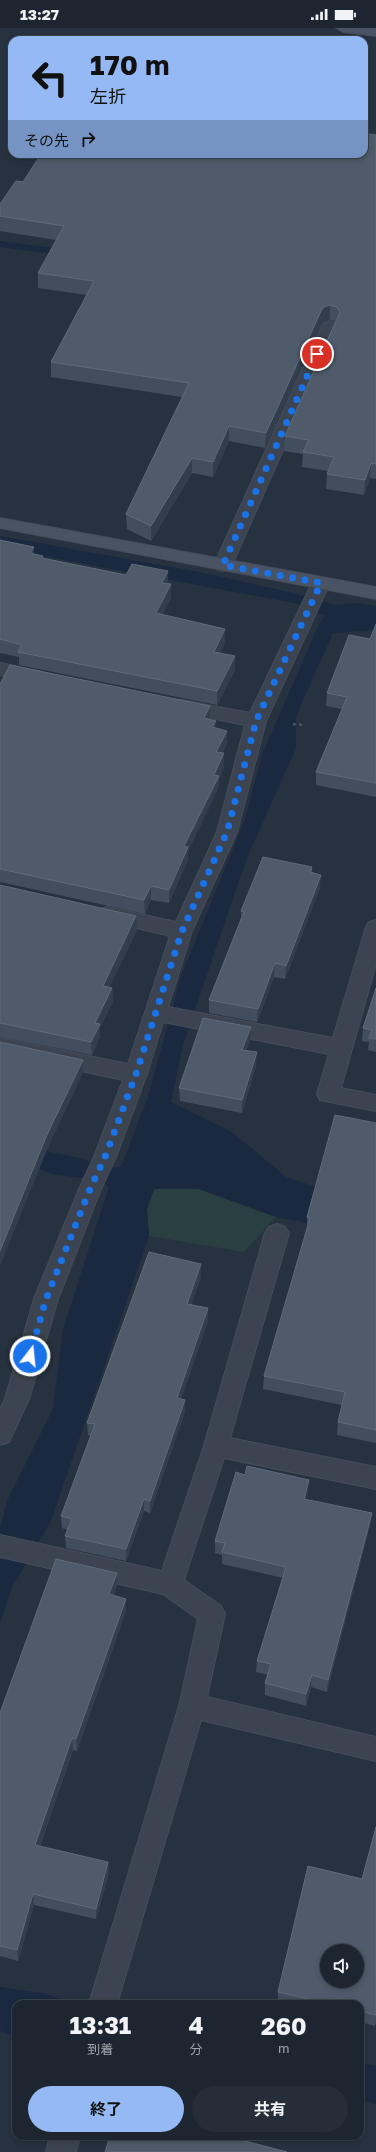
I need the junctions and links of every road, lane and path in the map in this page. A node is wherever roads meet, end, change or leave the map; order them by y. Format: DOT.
graph roads {
  1 [pos="343,28"];
  2 [pos="376,32"];
  3 [pos="330,326"];
  4 [pos="0,523"];
  5 [pos="223,565"];
  6 [pos="318,589"];
  7 [pos="376,593"];
  8 [pos="0,669"];
  9 [pos="54,680"];
  10 [pos="163,702"];
  11 [pos="256,721"];
  12 [pos="91,910"];
  13 [pos="376,927"];
  14 [pos="182,931"];
  15 [pos="156,1013"];
  16 [pos="0,1046"];
  17 [pos="342,1048"];
  18 [pos="136,1074"];
  19 [pos="376,1103"];
  20 [pos="277,1232"];
  21 [pos="9,1398"];
  22 [pos="0,1435"];
  23 [pos="216,1446"];
  24 [pos="376,1478"];
  25 [pos="0,1546"];
  26 [pos="170,1584"];
  27 [pos="192,1706"];
  28 [pos="376,1749"];
  29 [pos="104,2000"];
  30 [pos="64,2140"];
  31 [pos="60,2152"];
  1 -- 2 [label="street"];
  3 -- 5 [label="street"];
  4 -- 5 [label="street"];
  5 -- 6 [label="street"];
  6 -- 7 [label="street"];
  6 -- 11 [label="street"];
  8 -- 9 [label="street"];
  10 -- 11 [label="street"];
  11 -- 14 [label="street"];
  12 -- 14 [label="street"];
  13 -- 17 [label="street"];
  14 -- 15 [label="street"];
  15 -- 17 [label="street"];
  15 -- 18 [label="street"];
  16 -- 18 [label="street"];
  17 -- 19 [label="street"];
  18 -- 21 [label="street"];
  20 -- 23 [label="street"];
  21 -- 22 [label="street"];
  23 -- 24 [label="street"];
  23 -- 26 [label="street"];
  25 -- 26 [label="street"];
  26 -- 27 [label="street"];
  27 -- 28 [label="street"];
  27 -- 29 [label="street"];
  30 -- 31 [label="street"];
}
